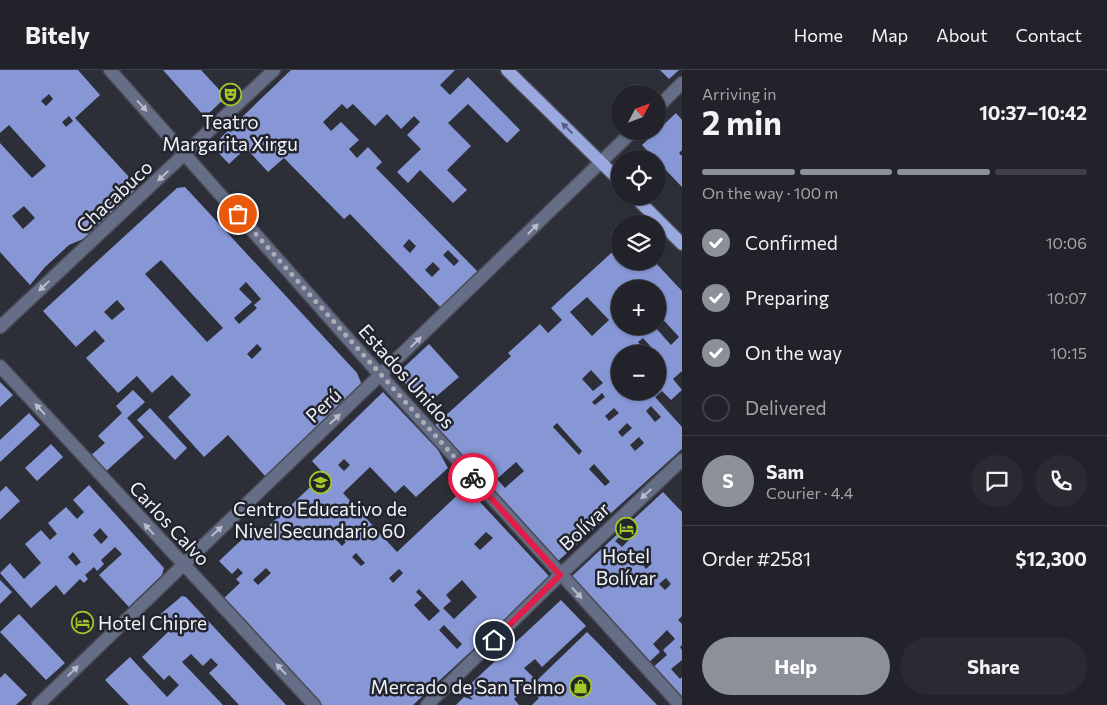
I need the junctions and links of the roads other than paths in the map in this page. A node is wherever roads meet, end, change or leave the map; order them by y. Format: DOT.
graph roads {
  1 [pos="110,70"];
  2 [pos="274,70"];
  3 [pos="507,70"];
  4 [pos="682,83"];
  5 [pos="666,99"];
  6 [pos="624,140"];
  7 [pos="186,155"];
  8 [pos="602,162"];
  9 [pos="611,172"];
  10 [pos="643,205"];
  11 [pos="682,244"];
  12 [pos="0,327"];
  13 [pos="0,366"];
  14 [pos="381,376"];
  15 [pos="682,460"];
  16 [pos="182,565"];
  17 [pos="560,575"];
  18 [pos="38,705"];
  19 [pos="314,705"];
  20 [pos="427,705"];
  21 [pos="680,705"];
  1 -- 7 [label="street, Estados Unidos, one-way"];
  2 -- 7 [label="street, Chacabuco"];
  8 -- 3 [label="main road, one-way"];
  4 -- 5 [label="street"];
  6 -- 8 [label="street, Perú"];
  7 -- 12 [label="street, Chacabuco, one-way"];
  7 -- 14 [label="street, Estados Unidos"];
  8 -- 9 [label="main road"];
  14 -- 8 [label="street, Perú, one-way"];
  10 -- 11 [label="main road"];
  16 -- 13 [label="street, Carlos Calvo, one-way"];
  16 -- 14 [label="street, Perú, one-way"];
  14 -- 17 [label="street, Estados Unidos"];
  15 -- 17 [label="street, Bolívar, one-way"];
  18 -- 16 [label="street, Perú, one-way"];
  19 -- 16 [label="street, Carlos Calvo, one-way"];
  17 -- 20 [label="street, Bolívar"];
  17 -- 21 [label="street, Estados Unidos, one-way"];
}
